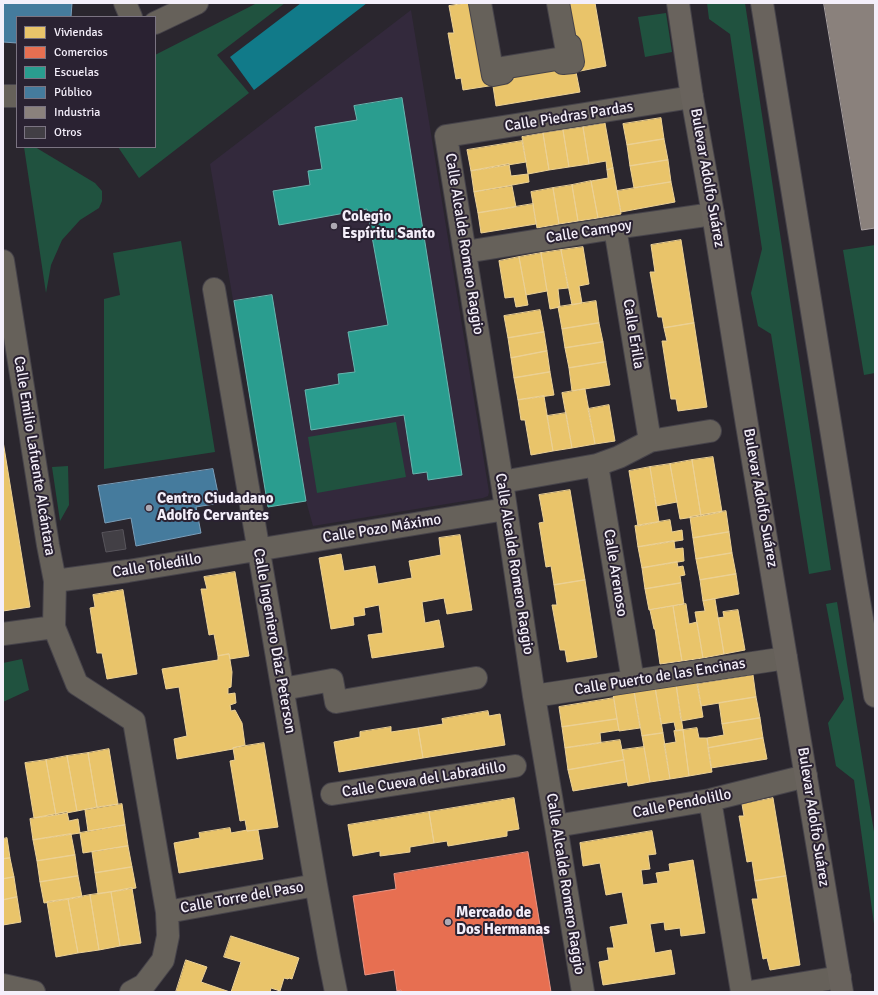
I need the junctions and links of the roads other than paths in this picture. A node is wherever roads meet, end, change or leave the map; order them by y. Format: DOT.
graph roads {
  1 [pos="125,3"];
  2 [pos="197,3"];
  3 [pos="480,3"];
  4 [pos="558,3"];
  5 [pos="678,3"];
  6 [pos="762,3"];
  7 [pos="132,16"];
  8 [pos="156,23"];
  9 [pos="3,96"];
  10 [pos="16,96"];
  11 [pos="692,97"];
  12 [pos="446,136"];
  13 [pos="714,214"];
  14 [pos="615,228"];
  15 [pos="465,252"];
  16 [pos="3,261"];
  17 [pos="214,289"];
  18 [pos="710,431"];
  19 [pos="650,441"];
  20 [pos="597,465"];
  21 [pos="502,482"];
  22 [pos="506,508"];
  23 [pos="259,549"];
  24 [pos="55,581"];
  25 [pos="54,627"];
  26 [pos="3,634"];
  27 [pos="786,658"];
  28 [pos="476,678"];
  29 [pos="633,681"];
  30 [pos="283,688"];
  31 [pos="534,696"];
  32 [pos="875,696"];
  33 [pos="515,766"];
  34 [pos="806,776"];
  35 [pos="332,794"];
  36 [pos="710,800"];
  37 [pos="556,826"];
  38 [pos="316,885"];
  39 [pos="167,912"];
  40 [pos="841,984"];
  41 [pos="3,985"];
  42 [pos="34,992"];
  43 [pos="131,992"];
  44 [pos="336,992"];
  45 [pos="582,992"];
  46 [pos="742,992"];
  47 [pos="750,992"];
  1 -- 7 [label="street"];
  2 -- 8 [label="street"];
  3 -- 4 [label="street"];
  5 -- 11 [label="street, Bulevar Adolfo Suárez"];
  6 -- 32 [label="street"];
  9 -- 10 [label="street"];
  11 -- 12 [label="street, Calle Piedras Pardas"];
  11 -- 13 [label="street, Bulevar Adolfo Suárez"];
  12 -- 15 [label="street, Calle Alcalde Romero Raggio"];
  13 -- 14 [label="street, Calle Campoy"];
  13 -- 27 [label="street, Bulevar Adolfo Suárez"];
  14 -- 15 [label="street, Calle Campoy"];
  14 -- 19 [label="street, Calle Erilla"];
  15 -- 21 [label="street, Calle Alcalde Romero Raggio"];
  16 -- 24 [label="street, Calle Emilio Lafuente Alcántara"];
  17 -- 23 [label="street, Calle Ingeniero Díaz Peterson"];
  18 -- 19 [label="street"];
  19 -- 20 [label="street"];
  20 -- 21 [label="street"];
  20 -- 29 [label="street, Calle Arenoso"];
  21 -- 22 [label="street, Calle Alcalde Romero Raggio"];
  22 -- 23 [label="street, Calle Pozo Máximo"];
  22 -- 31 [label="street, Calle Alcalde Romero Raggio"];
  23 -- 24 [label="street, Calle Toledillo"];
  23 -- 30 [label="street, Calle Ingeniero Díaz Peterson"];
  24 -- 25 [label="street, Calle Emilio Lafuente Alcántara"];
  25 -- 26 [label="street"];
  25 -- 39 [label="street"];
  27 -- 29 [label="street, Calle Puerto de las Encinas"];
  27 -- 34 [label="street, Bulevar Adolfo Suárez"];
  28 -- 30 [label="street"];
  29 -- 31 [label="street, Calle Puerto de las Encinas"];
  30 -- 38 [label="street, Calle Ingeniero Díaz Peterson"];
  31 -- 37 [label="street, Calle Alcalde Romero Raggio"];
  33 -- 35 [label="street, Calle Cueva del Labradillo"];
  34 -- 36 [label="street, Calle Pendolillo"];
  34 -- 40 [label="street, Bulevar Adolfo Suárez"];
  36 -- 37 [label="street, Calle Pendolillo"];
  36 -- 46 [label="street"];
  37 -- 45 [label="street, Calle Alcalde Romero Raggio"];
  38 -- 39 [label="street, Calle Torre del Paso"];
  38 -- 44 [label="street, Calle Ingeniero Díaz Peterson"];
  39 -- 43 [label="street, Calle Torre del Paso"];
  40 -- 47 [label="street"];
  41 -- 42 [label="street"];
}
